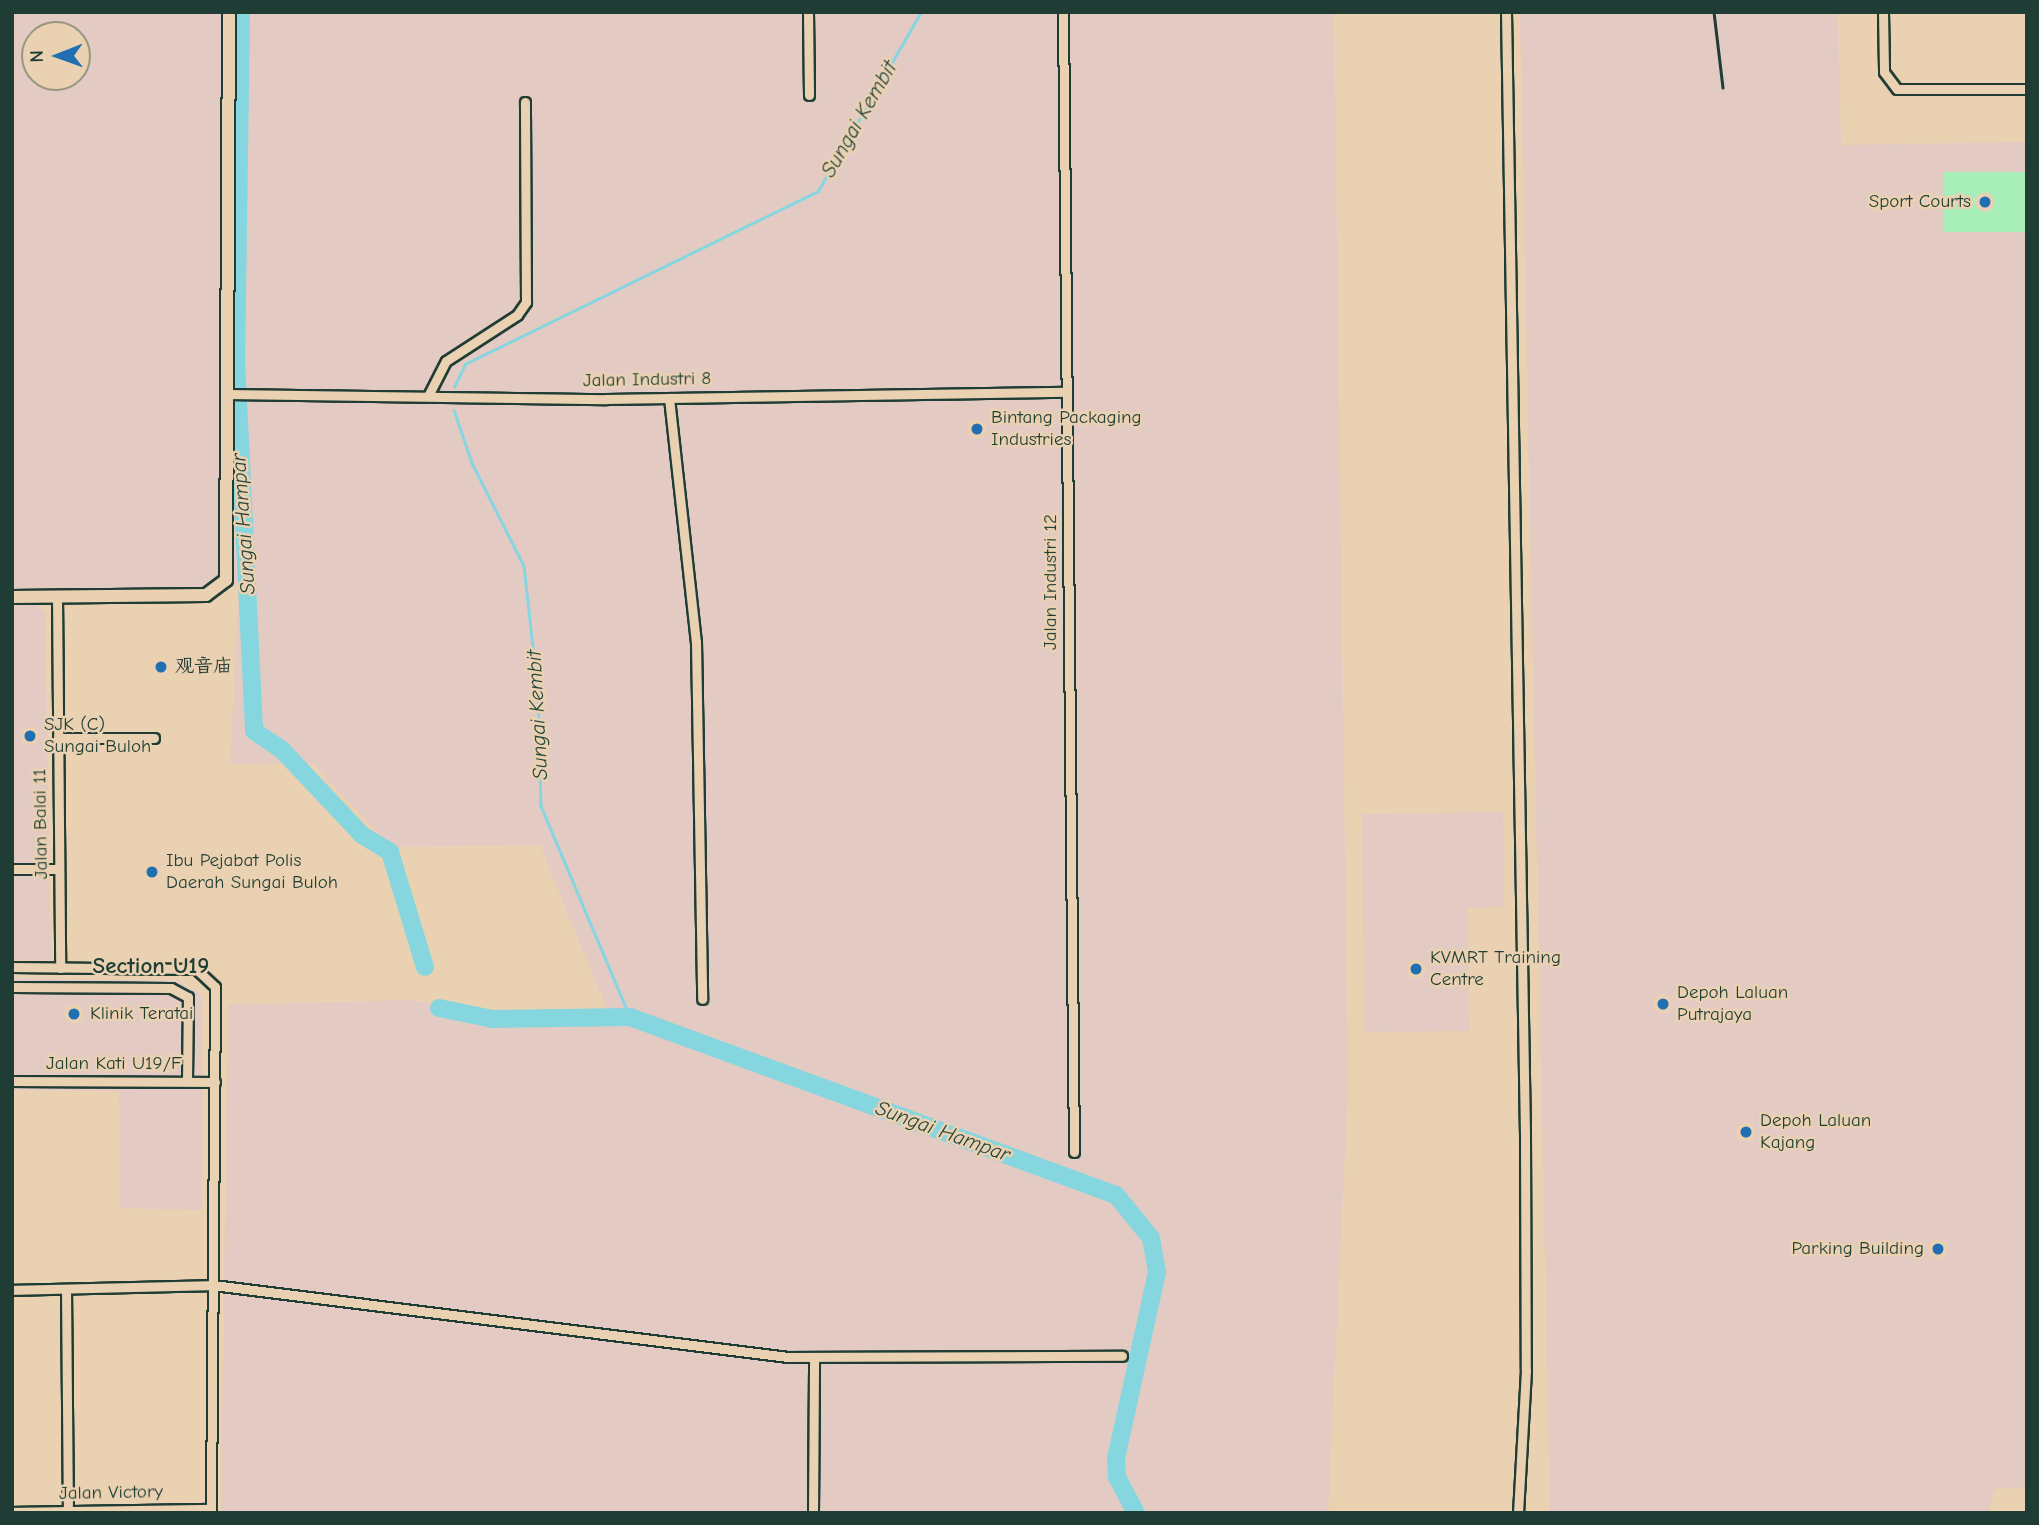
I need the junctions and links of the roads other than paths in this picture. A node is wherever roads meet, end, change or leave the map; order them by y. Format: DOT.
graph roads {
  1 [pos="229,12"];
  2 [pos="808,12"];
  3 [pos="1063,12"];
  4 [pos="1506,12"];
  5 [pos="1883,12"];
  6 [pos="2027,89"];
  7 [pos="809,95"];
  8 [pos="525,102"];
  9 [pos="1067,392"];
  10 [pos="229,394"];
  11 [pos="428,396"];
  12 [pos="669,398"];
  13 [pos="57,596"];
  14 [pos="12,597"];
  15 [pos="58,738"];
  16 [pos="154,738"];
  17 [pos="12,869"];
  18 [pos="59,869"];
  19 [pos="12,967"];
  20 [pos="60,968"];
  21 [pos="12,987"];
  22 [pos="702,999"];
  23 [pos="12,1081"];
  24 [pos="187,1082"];
  25 [pos="215,1082"];
  26 [pos="1074,1152"];
  27 [pos="214,1285"];
  28 [pos="66,1289"];
  29 [pos="12,1290"];
  30 [pos="1122,1356"];
  31 [pos="814,1358"];
  32 [pos="211,1511"];
  33 [pos="68,1512"];
  34 [pos="12,1513"];
  35 [pos="813,1513"];
  36 [pos="1518,1513"];
  1 -- 10 [label="street"];
  2 -- 7 [label="street"];
  3 -- 9 [label="street, Jalan Industri 12"];
  4 -- 36 [label="street"];
  5 -- 6 [label="street"];
  8 -- 11 [label="street"];
  9 -- 12 [label="street, Jalan Industri 8"];
  9 -- 26 [label="street, Jalan Industri 12"];
  10 -- 11 [label="street, Jalan Industri 8"];
  10 -- 13 [label="street"];
  11 -- 12 [label="street, Jalan Industri 8"];
  12 -- 22 [label="street"];
  13 -- 14 [label="street"];
  13 -- 15 [label="street, Jalan Balai 11"];
  15 -- 16 [label="street"];
  15 -- 18 [label="street, Jalan Balai 11"];
  17 -- 18 [label="street"];
  18 -- 20 [label="street, Jalan Balai 11"];
  19 -- 20 [label="street"];
  20 -- 25 [label="street"];
  21 -- 24 [label="street"];
  23 -- 24 [label="street, Jalan Kati U19/F"];
  24 -- 25 [label="street, Jalan Kati U19/F"];
  25 -- 27 [label="street"];
  27 -- 28 [label="street"];
  27 -- 31 [label="street"];
  27 -- 32 [label="street"];
  28 -- 29 [label="street"];
  28 -- 33 [label="street"];
  30 -- 31 [label="street"];
  31 -- 35 [label="street"];
  32 -- 33 [label="street, Jalan Victory"];
  33 -- 34 [label="street, Jalan Victory"];
}
